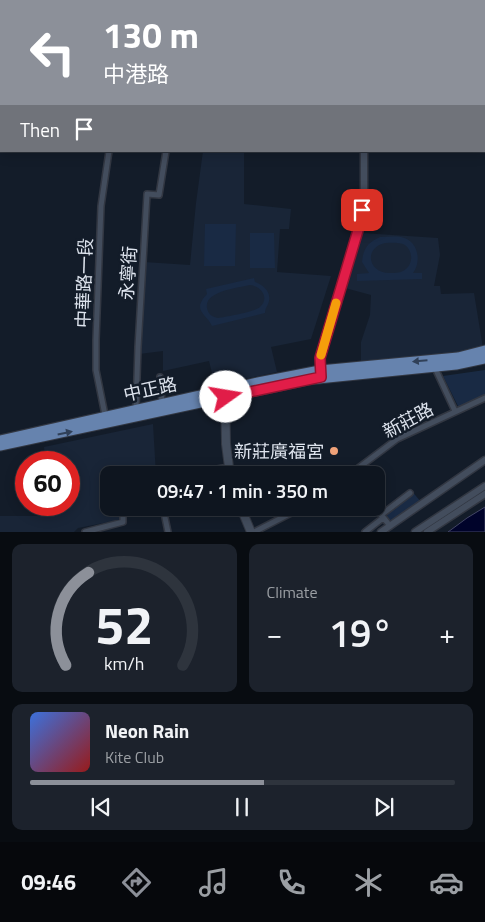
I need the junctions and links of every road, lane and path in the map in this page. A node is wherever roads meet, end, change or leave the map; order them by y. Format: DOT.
graph roads {
  1 [pos="109,152"];
  2 [pos="166,152"];
  3 [pos="364,152"];
  4 [pos="485,350"];
  5 [pos="485,359"];
  6 [pos="434,368"];
  7 [pos="320,374"];
  8 [pos="160,377"];
  9 [pos="225,393"];
  10 [pos="485,398"];
  11 [pos="162,403"];
  12 [pos="136,408"];
  13 [pos="455,412"];
  14 [pos="105,415"];
  15 [pos="0,440"];
  16 [pos="0,446"];
  17 [pos="485,460"];
  18 [pos="229,466"];
  19 [pos="361,466"];
  20 [pos="485,486"];
  21 [pos="410,494"];
  22 [pos="485,494"];
  23 [pos="385,514"];
  24 [pos="122,516"];
  25 [pos="165,516"];
  26 [pos="245,516"];
  27 [pos="285,516"];
  28 [pos="382,516"];
  29 [pos="390,526"];
  30 [pos="85,532"];
  31 [pos="168,532"];
  32 [pos="252,532"];
  33 [pos="365,532"];
  34 [pos="381,532"];
  35 [pos="415,532"];
  36 [pos="427,532"];
  1 -- 14 [label="street, 中華路一段"];
  2 -- 12 [label="street, 永寧街"];
  3 -- 7 [label="street"];
  4 -- 7 [label="main road, 中正路, one-way"];
  5 -- 6 [label="main road, 中正路"];
  6 -- 7 [label="main road, 中正路"];
  6 -- 13 [label="street"];
  7 -- 9 [label="main road, 中正路"];
  8 -- 11 [label="street"];
  9 -- 11 [label="main road, 中正路"];
  16 -- 9 [label="main road, 中正路, one-way"];
  9 -- 18 [label="main road"];
  10 -- 13 [label="street, 新莊路"];
  11 -- 12 [label="main road, 中正路"];
  12 -- 14 [label="main road, 中正路"];
  13 -- 19 [label="street, 新莊路"];
  14 -- 15 [label="main road, 中正路"];
  17 -- 29 [label="street"];
  20 -- 35 [label="street"];
  21 -- 23 [label="street"];
  22 -- 36 [label="street"];
  24 -- 30 [label="street"];
  25 -- 31 [label="street"];
  26 -- 32 [label="main road"];
  27 -- 32 [label="street"];
  28 -- 29 [label="street"];
  28 -- 33 [label="street"];
  29 -- 34 [label="street"];
}
